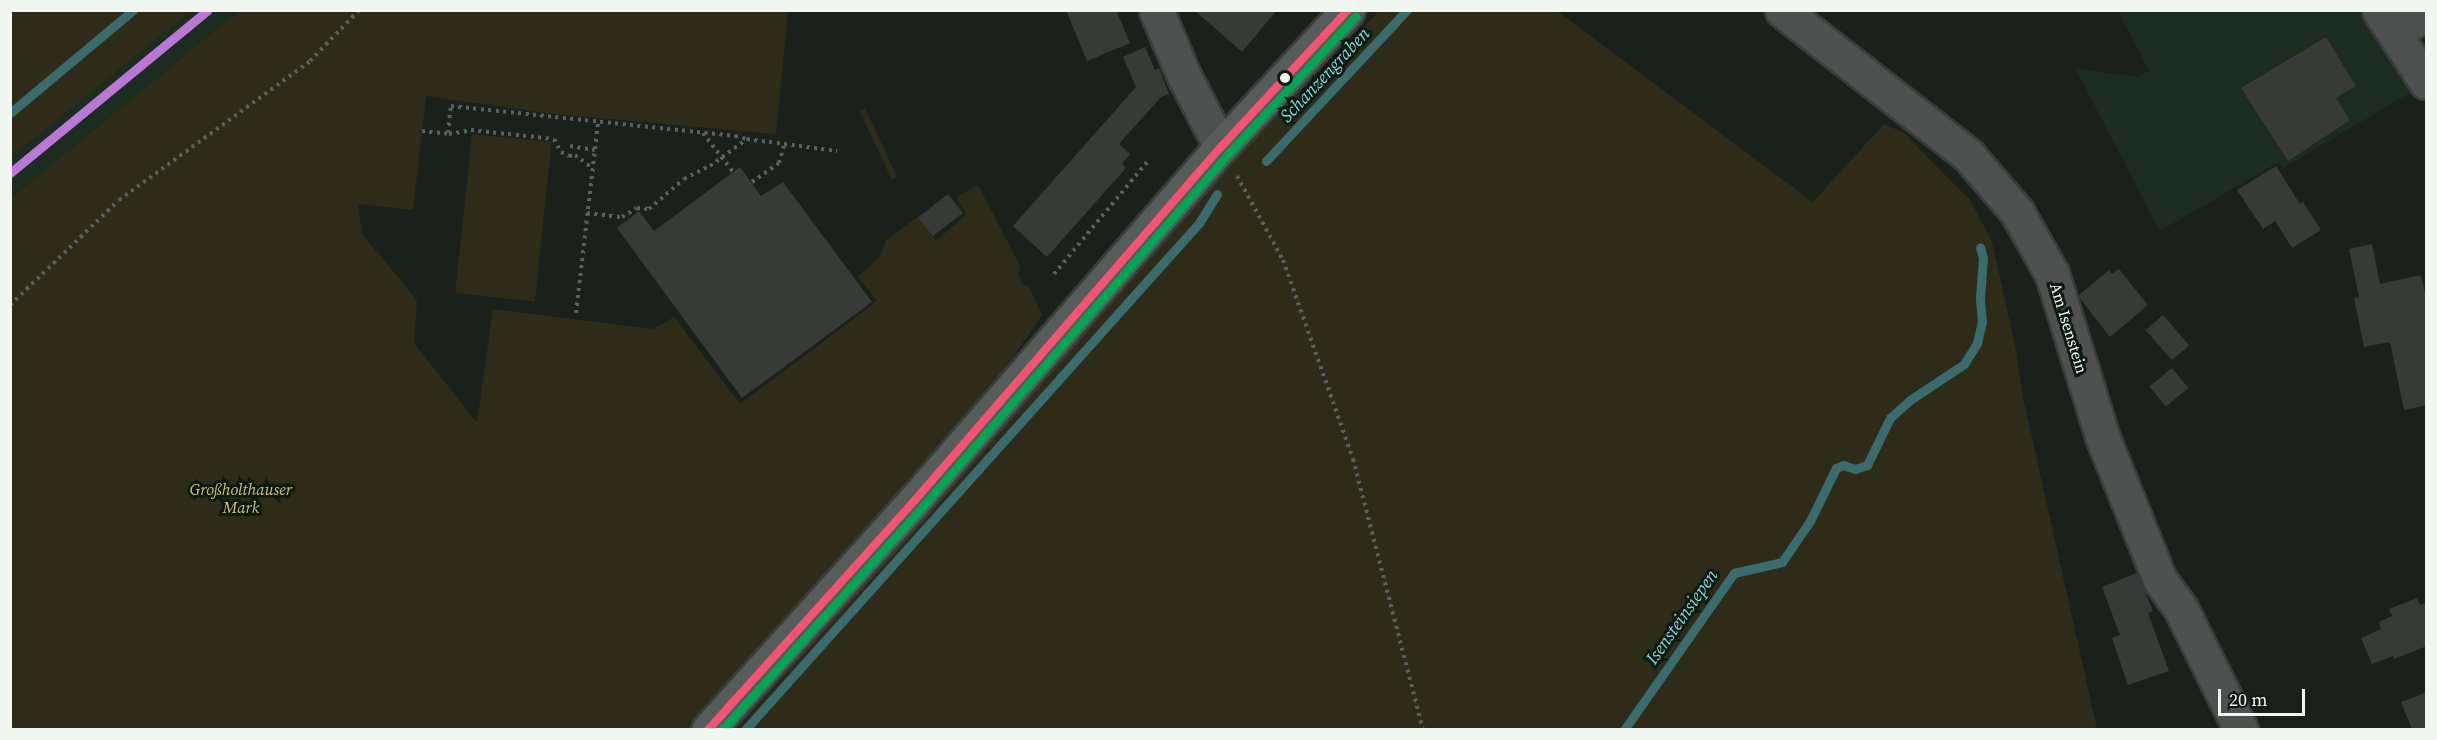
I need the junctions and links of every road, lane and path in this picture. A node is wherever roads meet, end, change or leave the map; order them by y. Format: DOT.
graph roads {
  1 [pos="359,10"];
  2 [pos="1156,10"];
  3 [pos="1348,10"];
  4 [pos="1782,10"];
  5 [pos="2427,14"];
  6 [pos="2386,21"];
  7 [pos="2427,82"];
  8 [pos="598,122"];
  9 [pos="422,131"];
  10 [pos="703,132"];
  11 [pos="448,133"];
  12 [pos="747,139"];
  13 [pos="570,146"];
  14 [pos="784,146"];
  15 [pos="1221,147"];
  16 [pos="595,150"];
  17 [pos="837,151"];
  18 [pos="721,158"];
  19 [pos="1147,162"];
  20 [pos="593,168"];
  21 [pos="734,172"];
  22 [pos="752,182"];
  23 [pos="587,213"];
  24 [pos="1054,274"];
  25 [pos="10,304"];
  26 [pos="576,313"];
  27 [pos="708,729"];
  28 [pos="1423,729"];
  29 [pos="2241,729"];
  1 -- 25 [label="path"];
  2 -- 15 [label="street"];
  3 -- 15 [label="main road"];
  4 -- 29 [label="street, Am Isenstein"];
  5 -- 6 [label="street"];
  6 -- 7 [label="street"];
  8 -- 10 [label="path"];
  8 -- 11 [label="path"];
  8 -- 16 [label="path"];
  9 -- 11 [label="path"];
  10 -- 12 [label="path"];
  10 -- 18 [label="path"];
  11 -- 20 [label="path"];
  12 -- 14 [label="path"];
  12 -- 18 [label="path"];
  13 -- 16 [label="path"];
  14 -- 17 [label="path"];
  14 -- 22 [label="path"];
  15 -- 27 [label="main road"];
  15 -- 28 [label="path"];
  16 -- 20 [label="path"];
  18 -- 21 [label="path"];
  18 -- 23 [label="path"];
  19 -- 24 [label="path"];
  20 -- 23 [label="path"];
  23 -- 26 [label="path"];
}
